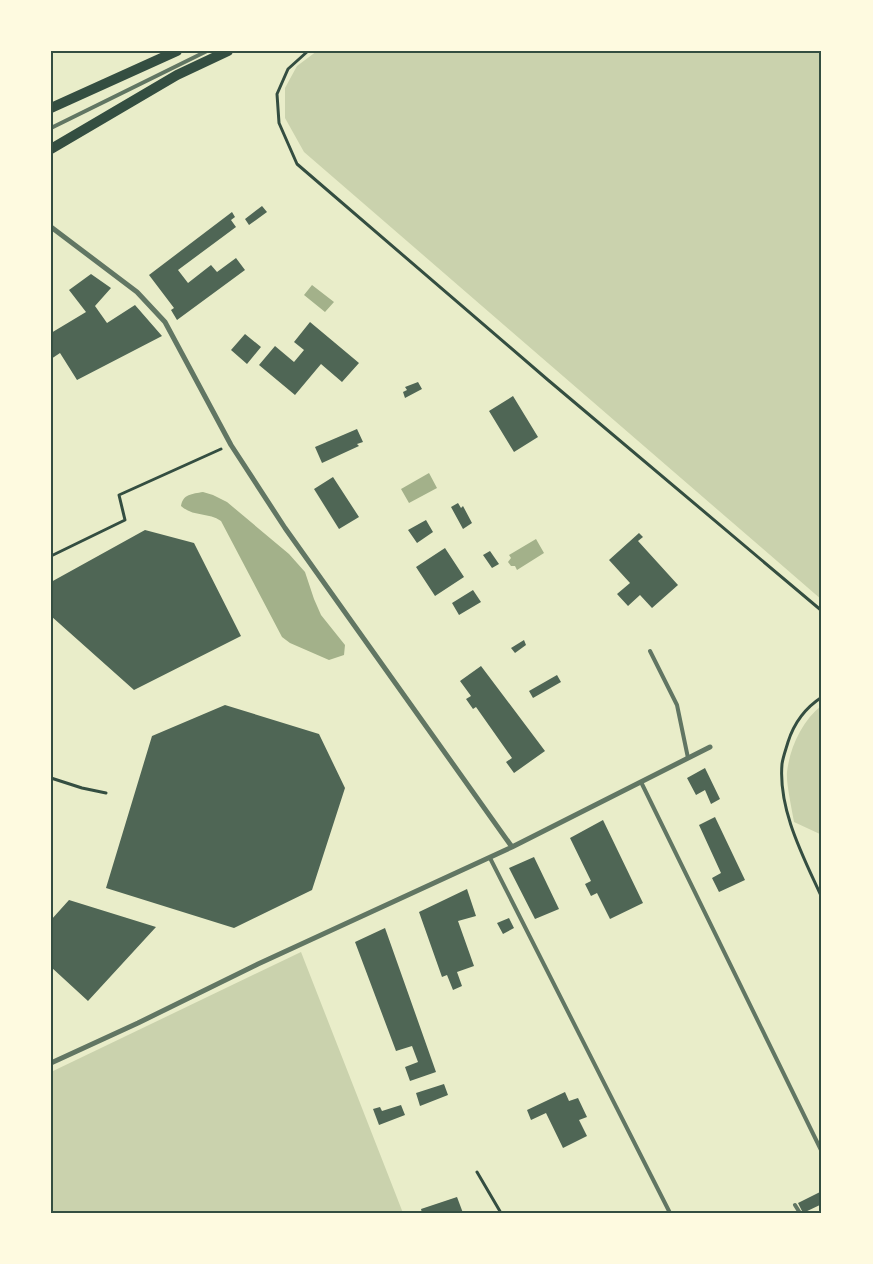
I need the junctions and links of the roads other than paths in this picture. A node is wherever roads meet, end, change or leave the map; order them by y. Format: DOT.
graph roads {
  1 [pos="207,51"];
  2 [pos="228,51"];
  3 [pos="170,53"];
  4 [pos="51,108"];
  5 [pos="51,128"];
  6 [pos="51,149"];
  7 [pos="51,227"];
  8 [pos="650,651"];
  9 [pos="710,747"];
  10 [pos="688,758"];
  11 [pos="641,782"];
  12 [pos="512,847"];
  13 [pos="490,858"];
  14 [pos="51,1063"];
  15 [pos="822,1152"];
  16 [pos="795,1205"];
  17 [pos="670,1213"];
  18 [pos="800,1213"];
  1 -- 5 [label="lane"];
  2 -- 6 [label="main road"];
  3 -- 4 [label="main road"];
  7 -- 12 [label="street"];
  8 -- 10 [label="lane"];
  9 -- 10 [label="street"];
  10 -- 11 [label="street"];
  11 -- 12 [label="street"];
  11 -- 15 [label="lane"];
  12 -- 13 [label="street"];
  13 -- 14 [label="street"];
  13 -- 17 [label="lane"];
  16 -- 18 [label="lane"];
}
